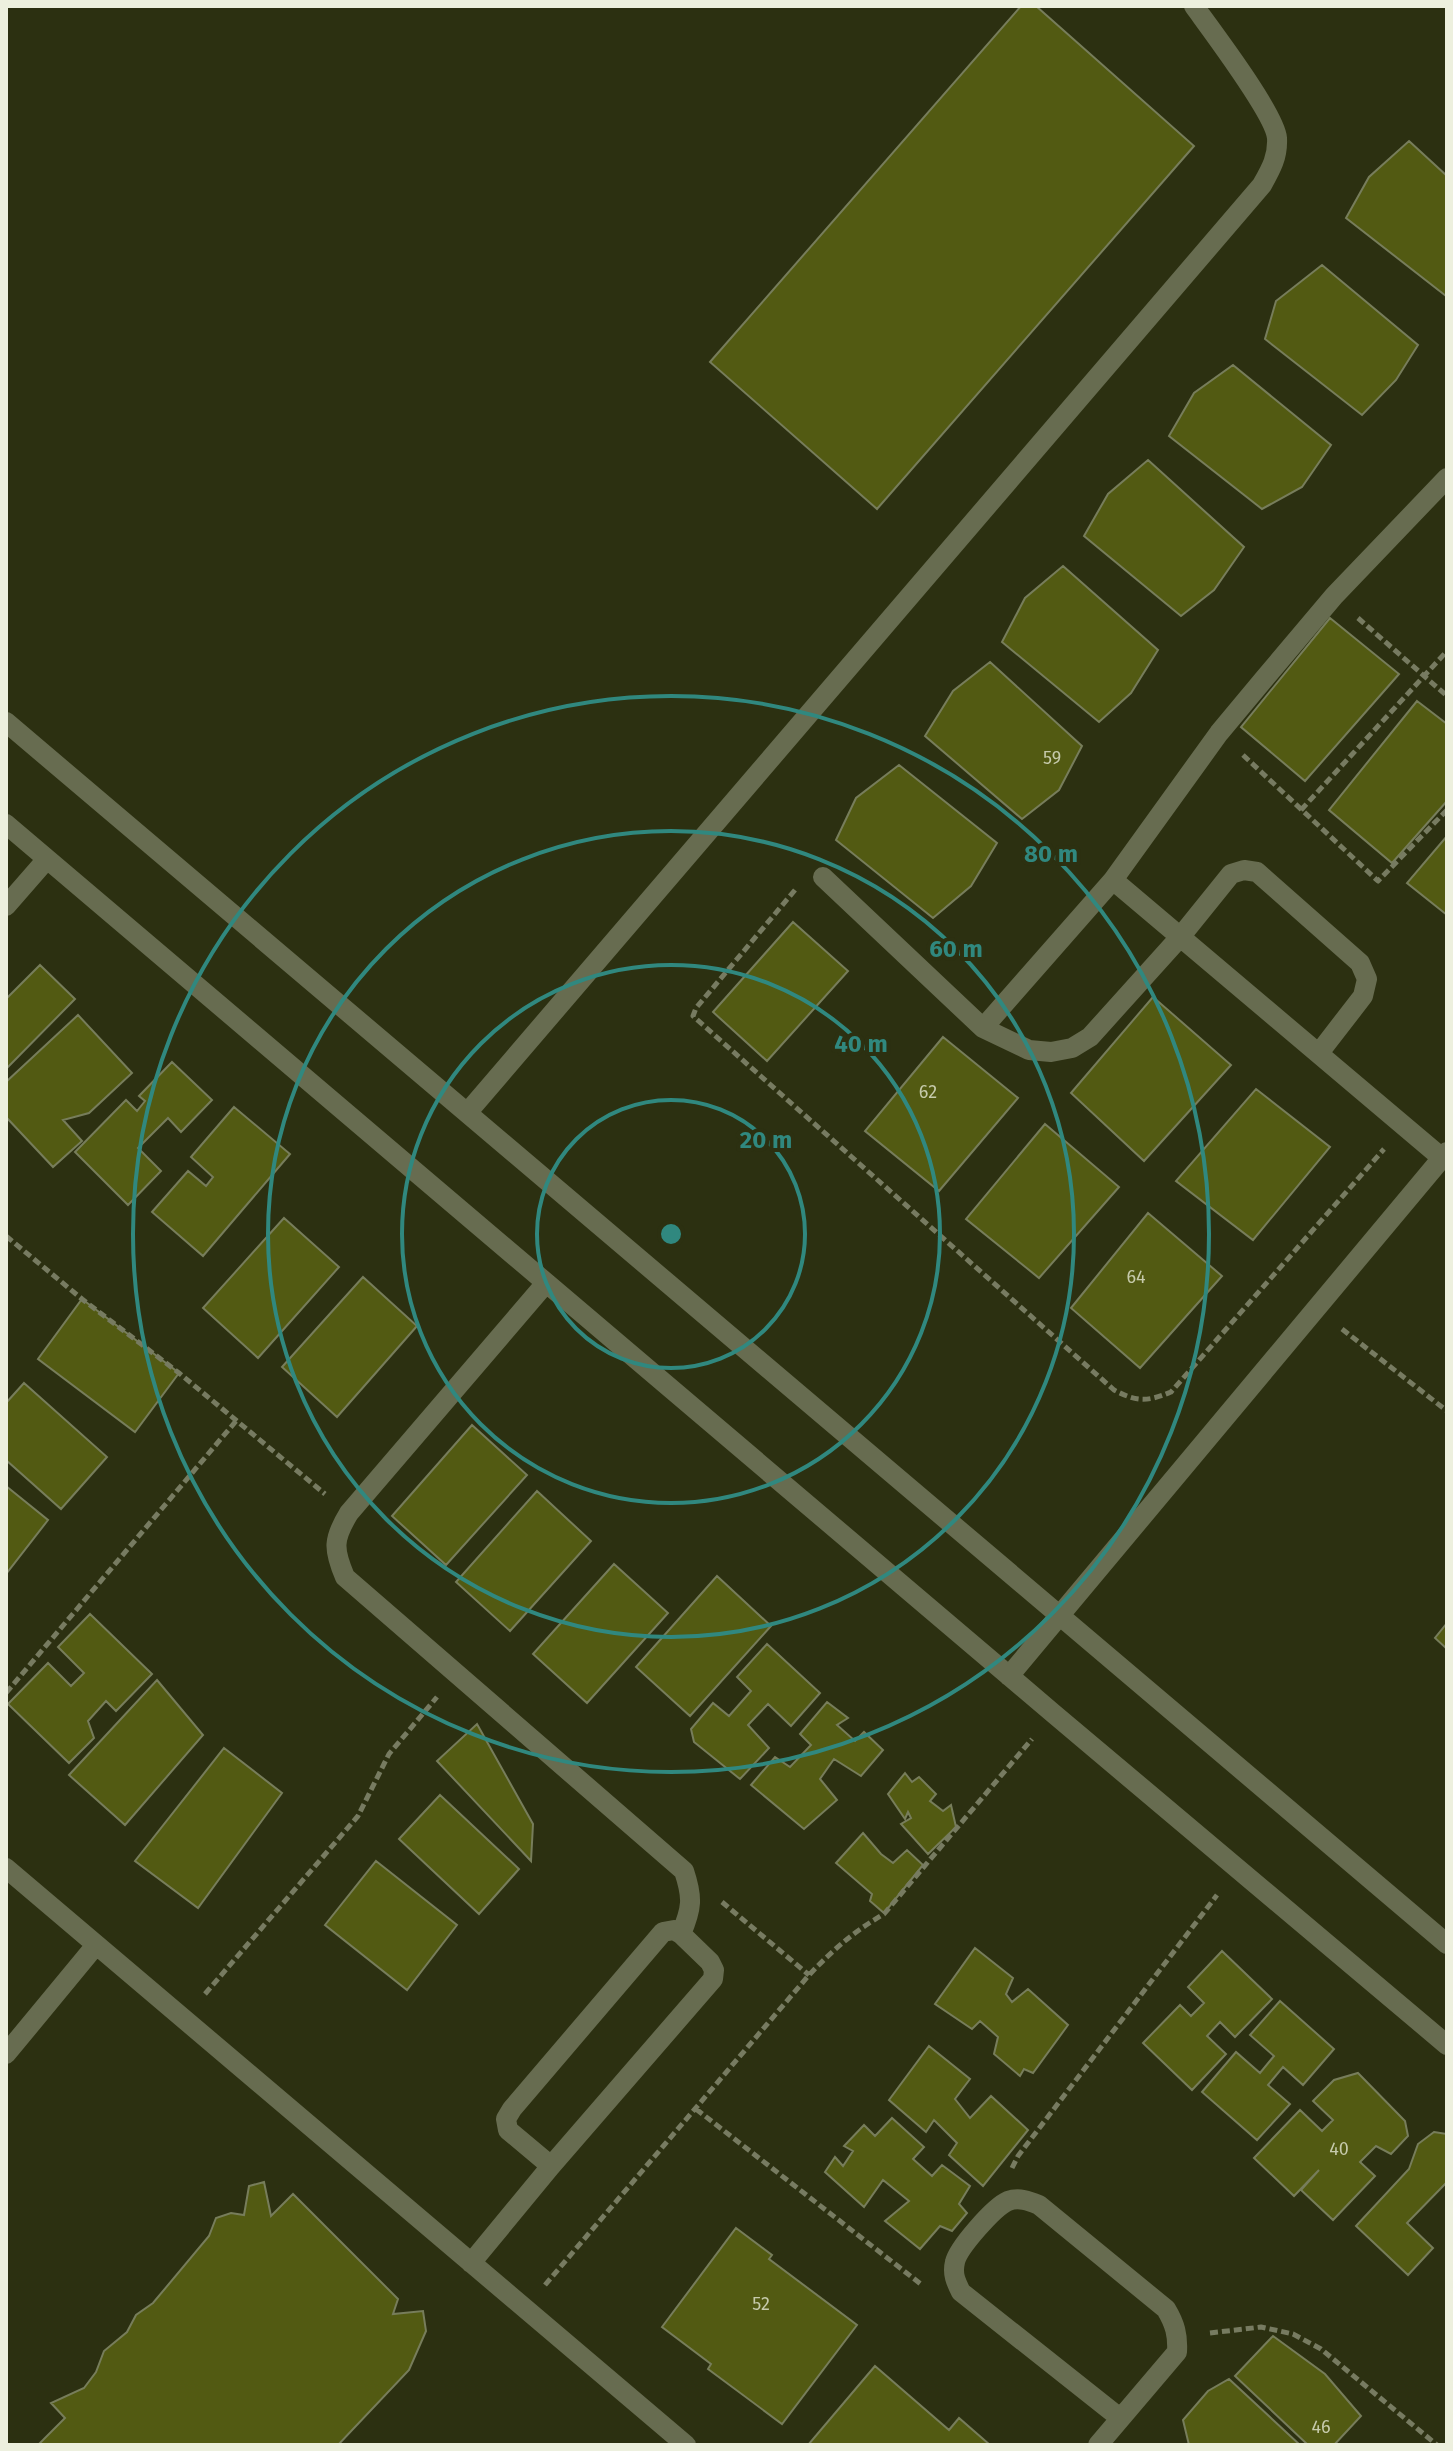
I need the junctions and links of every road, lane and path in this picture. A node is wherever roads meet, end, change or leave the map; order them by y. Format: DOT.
graph roads {
  1 [pos="1194,6"];
  2 [pos="1447,478"];
  3 [pos="1334,596"];
  4 [pos="1447,651"];
  5 [pos="1424,676"];
  6 [pos="1447,696"];
  7 [pos="6,722"];
  8 [pos="1219,733"];
  9 [pos="1301,810"];
  10 [pos="1447,810"];
  11 [pos="6,824"];
  12 [pos="47,859"];
  13 [pos="823,877"];
  14 [pos="1113,880"];
  15 [pos="6,906"];
  16 [pos="1181,936"];
  17 [pos="983,1028"];
  18 [pos="1319,1053"];
  19 [pos="467,1113"];
  20 [pos="1404,1125"];
  21 [pos="1445,1155"];
  22 [pos="6,1236"];
  23 [pos="546,1283"];
  24 [pos="1316,1309"];
  25 [pos="1447,1411"];
  26 [pos="236,1421"];
  27 [pos="349,1513"];
  28 [pos="1059,1615"];
  29 [pos="457,1673"];
  30 [pos="1009,1676"];
  31 [pos="6,1693"];
  32 [pos="1054,1714"];
  33 [pos="6,1868"];
  34 [pos="1237,1868"];
  35 [pos="684,1871"];
  36 [pos="681,1934"];
  37 [pos="1447,1944"];
  38 [pos="96,1945"];
  39 [pos="809,1975"];
  40 [pos="184,2019"];
  41 [pos="1447,2045"];
  42 [pos="6,2054"];
  43 [pos="696,2109"];
  44 [pos="551,2166"];
  45 [pos="1008,2201"];
  46 [pos="471,2263"];
  47 [pos="961,2292"];
  48 [pos="525,2309"];
  49 [pos="1177,2337"];
  50 [pos="1120,2418"];
  51 [pos="686,2445"];
  52 [pos="1098,2445"];
  53 [pos="1437,2445"];
  1 -- 19 [label="street"];
  2 -- 3 [label="street"];
  3 -- 5 [label="path"];
  3 -- 8 [label="street"];
  4 -- 5 [label="path"];
  5 -- 6 [label="path"];
  5 -- 9 [label="path"];
  7 -- 19 [label="street"];
  8 -- 9 [label="path"];
  8 -- 14 [label="street"];
  9 -- 10 [label="path"];
  11 -- 12 [label="street"];
  12 -- 15 [label="street"];
  12 -- 23 [label="street"];
  13 -- 17 [label="street"];
  13 -- 20 [label="path"];
  14 -- 16 [label="street"];
  14 -- 17 [label="street"];
  16 -- 17 [label="street"];
  16 -- 18 [label="street"];
  16 -- 18 [label="street"];
  18 -- 20 [label="street"];
  19 -- 28 [label="street"];
  20 -- 21 [label="street"];
  21 -- 24 [label="street"];
  22 -- 26 [label="path"];
  23 -- 27 [label="street"];
  23 -- 30 [label="street"];
  24 -- 25 [label="path"];
  24 -- 28 [label="street"];
  26 -- 27 [label="path"];
  26 -- 31 [label="path"];
  27 -- 29 [label="street"];
  28 -- 30 [label="street"];
  28 -- 37 [label="street"];
  29 -- 35 [label="street"];
  29 -- 40 [label="path"];
  30 -- 32 [label="street"];
  32 -- 34 [label="street"];
  32 -- 39 [label="path"];
  33 -- 38 [label="street"];
  34 -- 41 [label="street"];
  34 -- 45 [label="path"];
  35 -- 36 [label="street"];
  35 -- 39 [label="path"];
  36 -- 44 [label="street"];
  36 -- 44 [label="street"];
  38 -- 40 [label="street"];
  38 -- 42 [label="street"];
  39 -- 43 [label="path"];
  40 -- 46 [label="street"];
  43 -- 47 [label="path"];
  43 -- 48 [label="path"];
  44 -- 46 [label="street"];
  45 -- 47 [label="street"];
  45 -- 49 [label="street"];
  46 -- 48 [label="street"];
  47 -- 50 [label="street"];
  48 -- 51 [label="street"];
  49 -- 50 [label="street"];
  49 -- 53 [label="path"];
  50 -- 52 [label="street"];
}
